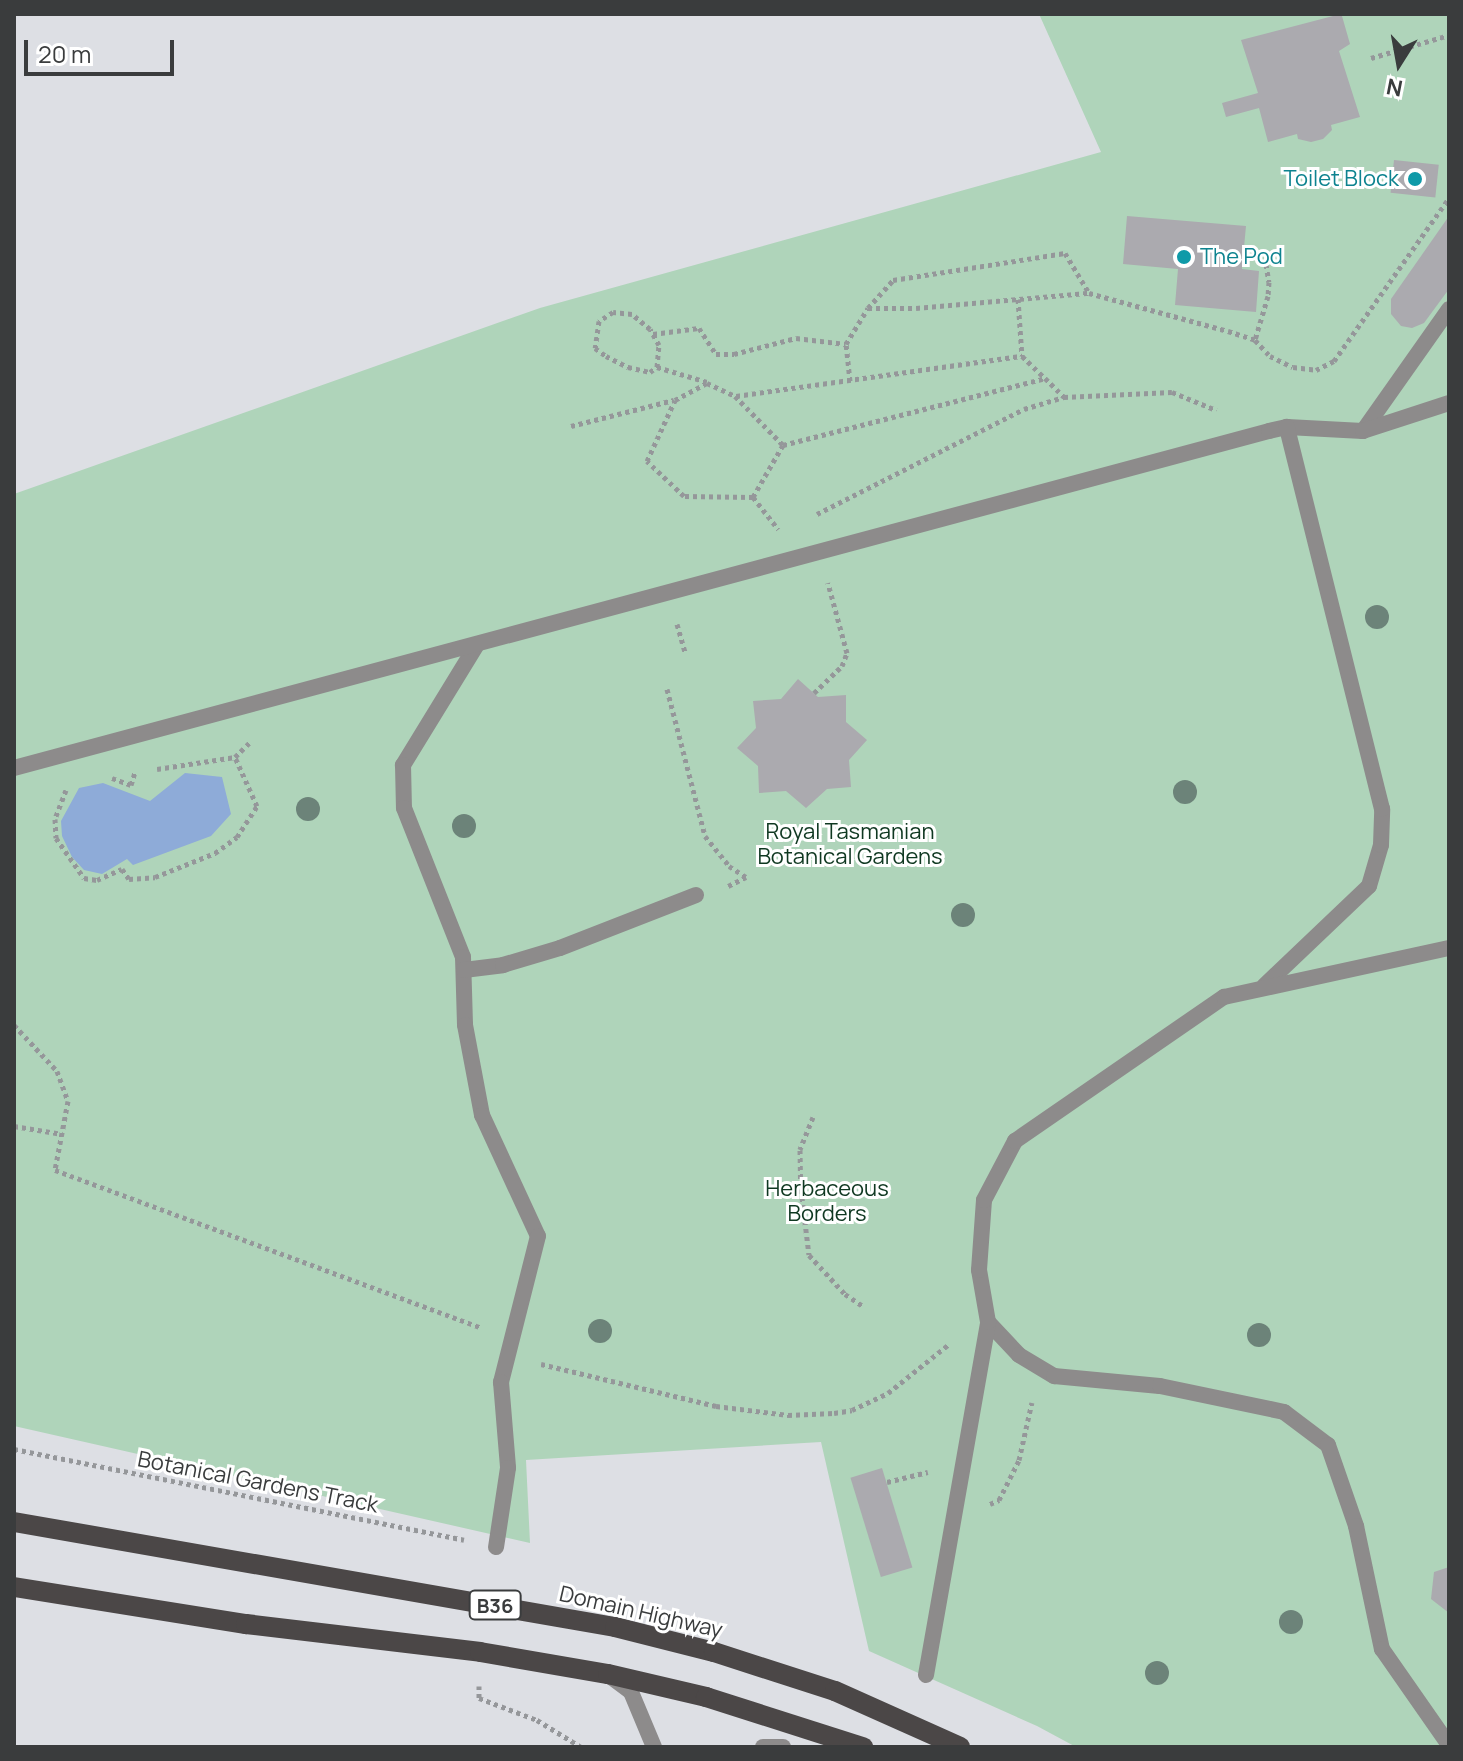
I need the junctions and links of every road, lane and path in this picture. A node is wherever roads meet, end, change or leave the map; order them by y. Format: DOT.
graph roads {
  1 [pos="1449,35"];
  2 [pos="1371,58"];
  3 [pos="1449,198"];
  4 [pos="1244,249"];
  5 [pos="1089,293"];
  6 [pos="1018,299"];
  7 [pos="868,308"];
  8 [pos="1449,309"];
  9 [pos="653,334"];
  10 [pos="1255,340"];
  11 [pos="846,344"];
  12 [pos="1022,356"];
  13 [pos="657,367"];
  14 [pos="1045,378"];
  15 [pos="850,381"];
  16 [pos="707,383"];
  17 [pos="735,396"];
  18 [pos="1064,397"];
  19 [pos="675,400"];
  20 [pos="1449,403"];
  21 [pos="571,426"];
  22 [pos="1287,427"];
  23 [pos="1269,431"];
  24 [pos="1363,431"];
  25 [pos="783,445"];
  26 [pos="753,497"];
  27 [pos="808,519"];
  28 [pos="819,551"];
  29 [pos="766,565"];
  30 [pos="476,646"];
  31 [pos="667,689"];
  32 [pos="814,693"];
  33 [pos="259,704"];
  34 [pos="235,757"];
  35 [pos="14,768"];
  36 [pos="99,778"];
  37 [pos="76,783"];
  38 [pos="746,877"];
  39 [pos="696,895"];
  40 [pos="1449,948"];
  41 [pos="464,970"];
  42 [pos="1263,987"];
  43 [pos="14,1025"];
  44 [pos="17,1032"];
  45 [pos="813,1117"];
  46 [pos="14,1126"];
  47 [pos="62,1134"];
  48 [pos="984,1296"];
  49 [pos="864,1307"];
  50 [pos="988,1322"];
  51 [pos="510,1346"];
  52 [pos="1039,1367"];
  53 [pos="14,1449"];
  54 [pos="955,1510"];
  55 [pos="14,1522"];
  56 [pos="496,1547"];
  57 [pos="14,1587"];
  58 [pos="608,1674"];
  59 [pos="926,1675"];
  60 [pos="1449,1745"];
  61 [pos="654,1747"];
  62 [pos="763,1747"];
  63 [pos="783,1747"];
  64 [pos="863,1747"];
  65 [pos="960,1747"];
  1 -- 2 [label="path"];
  3 -- 10 [label="path"];
  4 -- 10 [label="path"];
  5 -- 6 [label="path"];
  5 -- 7 [label="path"];
  5 -- 10 [label="path"];
  6 -- 7 [label="path"];
  6 -- 12 [label="path"];
  7 -- 11 [label="path"];
  8 -- 24 [label="street"];
  9 -- 11 [label="path"];
  9 -- 13 [label="path"];
  9 -- 13 [label="path"];
  11 -- 15 [label="path"];
  12 -- 14 [label="path"];
  12 -- 15 [label="path"];
  13 -- 16 [label="path"];
  14 -- 18 [label="path"];
  14 -- 25 [label="path"];
  15 -- 17 [label="path"];
  16 -- 17 [label="path"];
  16 -- 19 [label="path"];
  17 -- 25 [label="path"];
  18 -- 23 [label="path"];
  18 -- 27 [label="path"];
  19 -- 21 [label="path"];
  19 -- 26 [label="path"];
  20 -- 24 [label="street"];
  22 -- 23 [label="street"];
  22 -- 24 [label="street"];
  22 -- 42 [label="street"];
  23 -- 28 [label="street"];
  25 -- 26 [label="path"];
  26 -- 29 [label="path"];
  28 -- 29 [label="street"];
  28 -- 32 [label="path"];
  29 -- 30 [label="street"];
  30 -- 33 [label="street"];
  30 -- 41 [label="street"];
  31 -- 38 [label="path"];
  33 -- 34 [label="path"];
  33 -- 35 [label="street"];
  34 -- 36 [label="path"];
  34 -- 37 [label="path"];
  39 -- 41 [label="street"];
  40 -- 42 [label="street"];
  41 -- 51 [label="street"];
  42 -- 48 [label="street"];
  43 -- 44 [label="path"];
  44 -- 47 [label="path"];
  45 -- 49 [label="path"];
  46 -- 47 [label="path"];
  47 -- 51 [label="path"];
  48 -- 50 [label="street"];
  48 -- 51 [label="path"];
  50 -- 52 [label="street"];
  50 -- 54 [label="street"];
  51 -- 56 [label="street"];
  52 -- 54 [label="path"];
  52 -- 60 [label="street"];
  53 -- 56 [label="path, Botanical Gardens Track"];
  54 -- 59 [label="street"];
  55 -- 65 [label="main road, Domain Highway / B36"];
  57 -- 58 [label="main road, B36"];
  58 -- 61 [label="street"];
  58 -- 64 [label="main road, B36"];
  62 -- 63 [label="street"];
}
